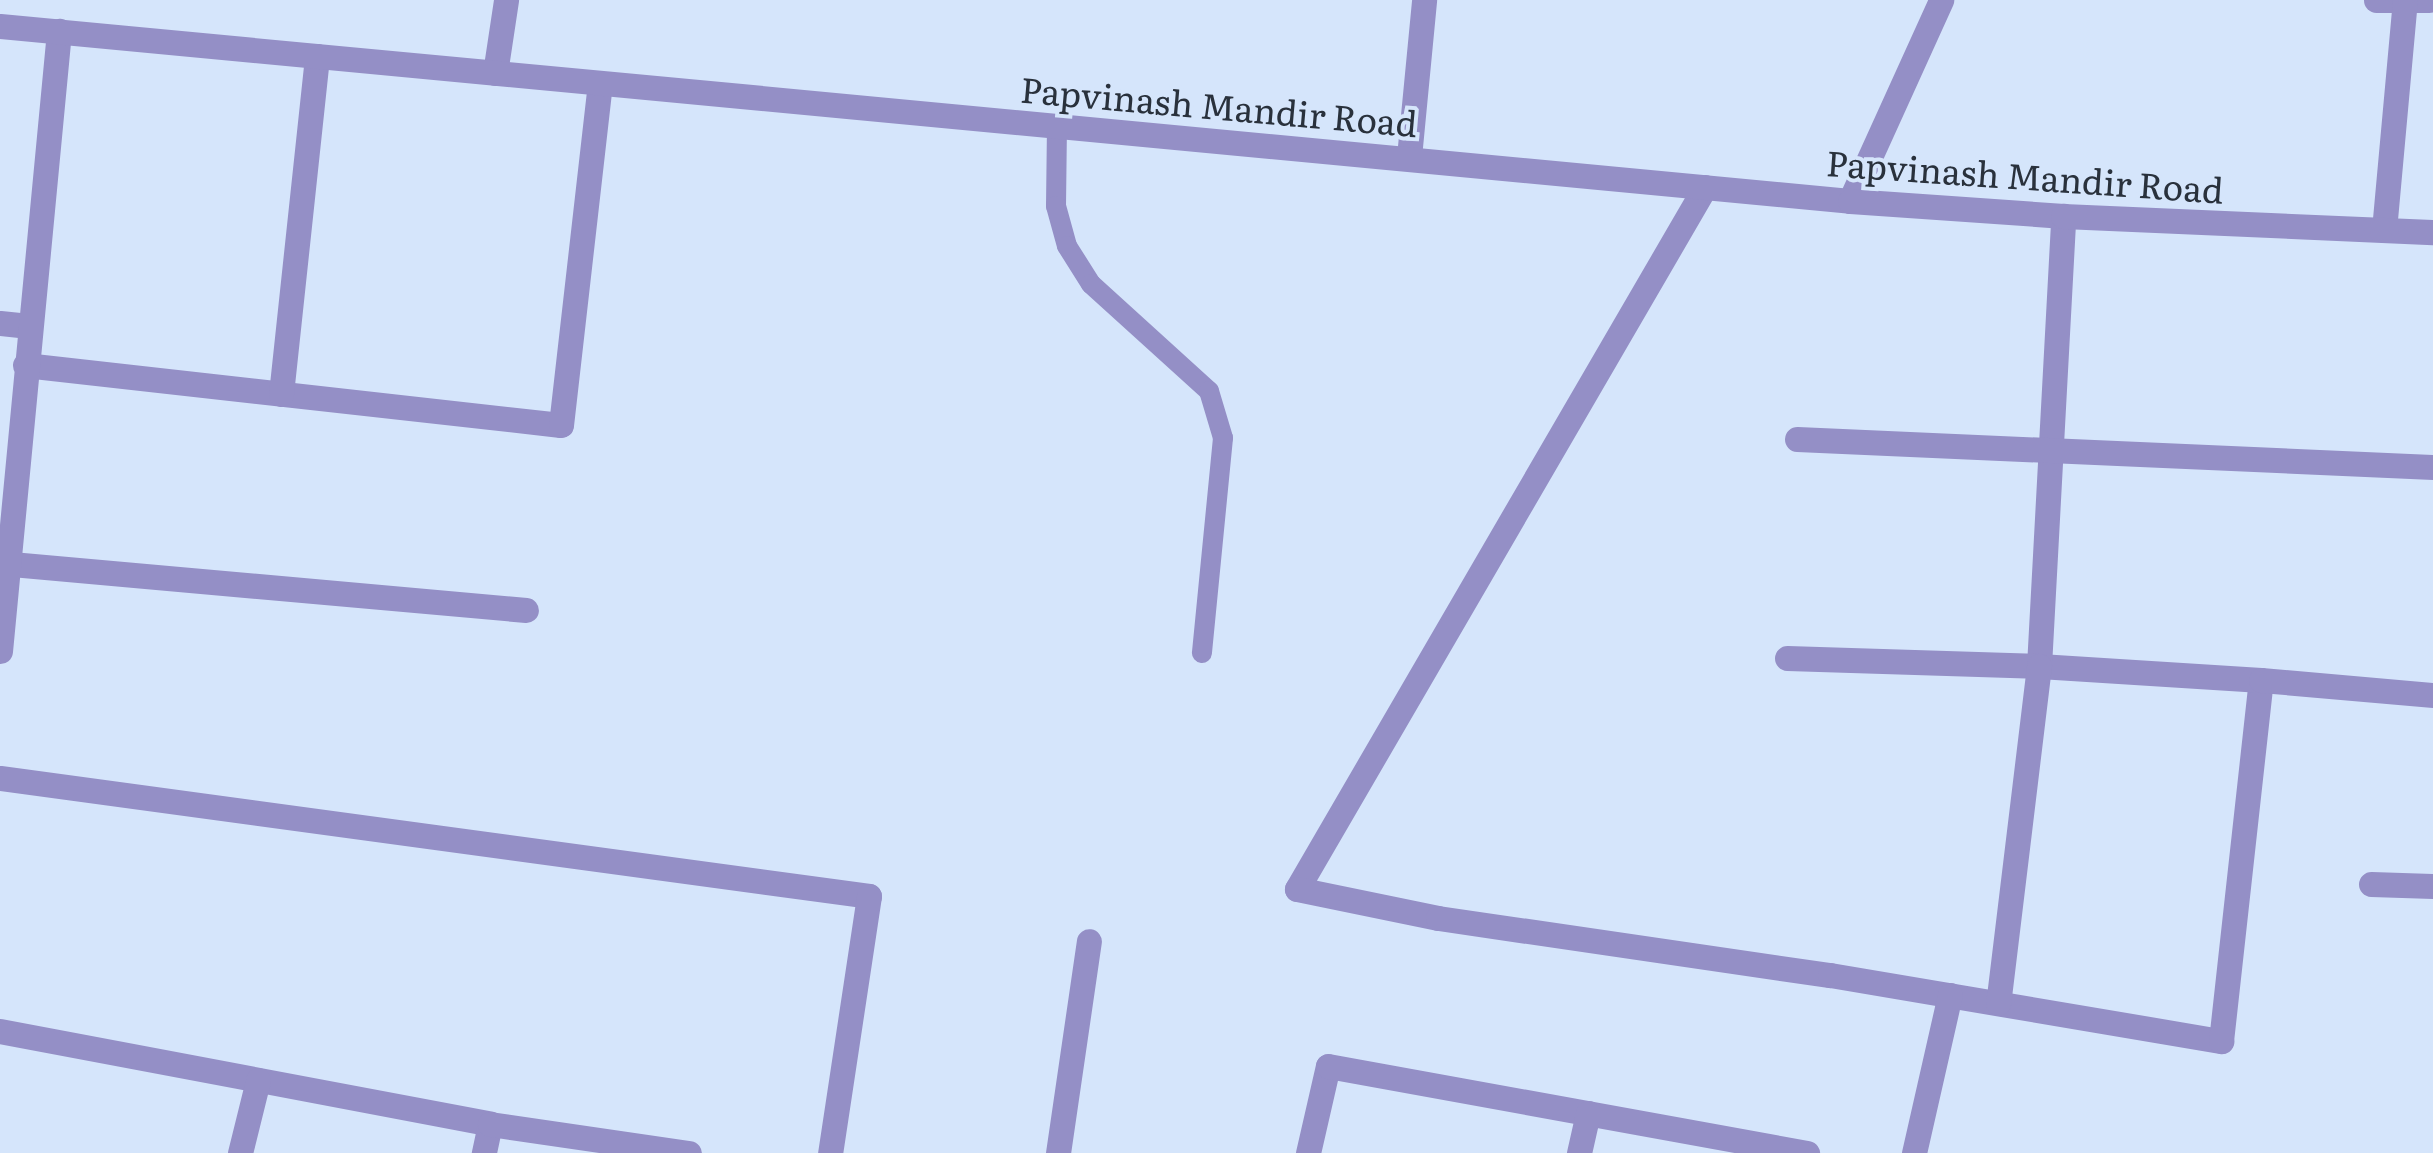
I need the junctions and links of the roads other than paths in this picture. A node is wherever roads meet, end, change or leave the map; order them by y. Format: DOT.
graph roads {
  1 [pos="506,0"];
  2 [pos="1424,0"];
  3 [pos="1941,0"];
  4 [pos="2376,0"];
  5 [pos="2413,1"];
  6 [pos="0,26"];
  7 [pos="58,31"];
  8 [pos="317,56"];
  9 [pos="495,72"];
  10 [pos="600,83"];
  11 [pos="1057,125"];
  12 [pos="1408,157"];
  13 [pos="1705,186"];
  14 [pos="1850,201"];
  15 [pos="2063,216"];
  16 [pos="2384,230"];
  17 [pos="2433,232"];
  18 [pos="0,323"];
  19 [pos="29,326"];
  20 [pos="26,365"];
  21 [pos="280,394"];
  22 [pos="1797,439"];
  23 [pos="2050,449"];
  24 [pos="2433,467"];
  25 [pos="4,563"];
  26 [pos="526,610"];
  27 [pos="0,651"];
  28 [pos="1202,653"];
  29 [pos="1787,658"];
  30 [pos="2038,666"];
  31 [pos="2261,680"];
  32 [pos="2433,695"];
  33 [pos="0,778"];
  34 [pos="2371,884"];
  35 [pos="2433,886"];
  36 [pos="1089,941"];
  37 [pos="1950,995"];
  38 [pos="1998,1002"];
  39 [pos="0,1031"];
  40 [pos="258,1080"];
  41 [pos="1588,1113"];
  42 [pos="490,1124"];
  43 [pos="240,1153"];
  44 [pos="484,1153"];
  45 [pos="689,1153"];
  46 [pos="830,1153"];
  47 [pos="1058,1153"];
  48 [pos="1308,1153"];
  49 [pos="1579,1153"];
  50 [pos="1807,1153"];
  51 [pos="1914,1153"];
  1 -- 9 [label="street"];
  2 -- 12 [label="street"];
  3 -- 14 [label="street"];
  4 -- 5 [label="street"];
  5 -- 16 [label="street"];
  6 -- 7 [label="street, Papvinash Mandir Road"];
  7 -- 8 [label="street, Papvinash Mandir Road"];
  7 -- 19 [label="street"];
  8 -- 9 [label="street, Papvinash Mandir Road"];
  8 -- 21 [label="street"];
  9 -- 10 [label="street, Papvinash Mandir Road"];
  10 -- 11 [label="street, Papvinash Mandir Road"];
  10 -- 21 [label="street"];
  11 -- 12 [label="street, Papvinash Mandir Road"];
  11 -- 28 [label="lane"];
  12 -- 13 [label="street, Papvinash Mandir Road"];
  13 -- 14 [label="street, Papvinash Mandir Road"];
  13 -- 37 [label="street"];
  14 -- 15 [label="street, Papvinash Mandir Road"];
  15 -- 16 [label="street, Papvinash Mandir Road"];
  15 -- 23 [label="street"];
  16 -- 17 [label="street, Papvinash Mandir Road"];
  18 -- 19 [label="street"];
  19 -- 20 [label="street"];
  20 -- 21 [label="street"];
  20 -- 25 [label="street"];
  22 -- 23 [label="street"];
  23 -- 24 [label="street"];
  23 -- 30 [label="street"];
  25 -- 26 [label="street"];
  25 -- 27 [label="street"];
  29 -- 30 [label="street"];
  30 -- 31 [label="street"];
  30 -- 38 [label="street"];
  31 -- 32 [label="street"];
  31 -- 38 [label="street"];
  33 -- 46 [label="street"];
  34 -- 35 [label="street"];
  36 -- 47 [label="street"];
  37 -- 38 [label="street"];
  37 -- 51 [label="street"];
  39 -- 40 [label="street"];
  40 -- 42 [label="street"];
  40 -- 43 [label="street"];
  41 -- 48 [label="street"];
  41 -- 49 [label="street"];
  41 -- 50 [label="street"];
  42 -- 44 [label="street"];
  42 -- 45 [label="street"];
}
